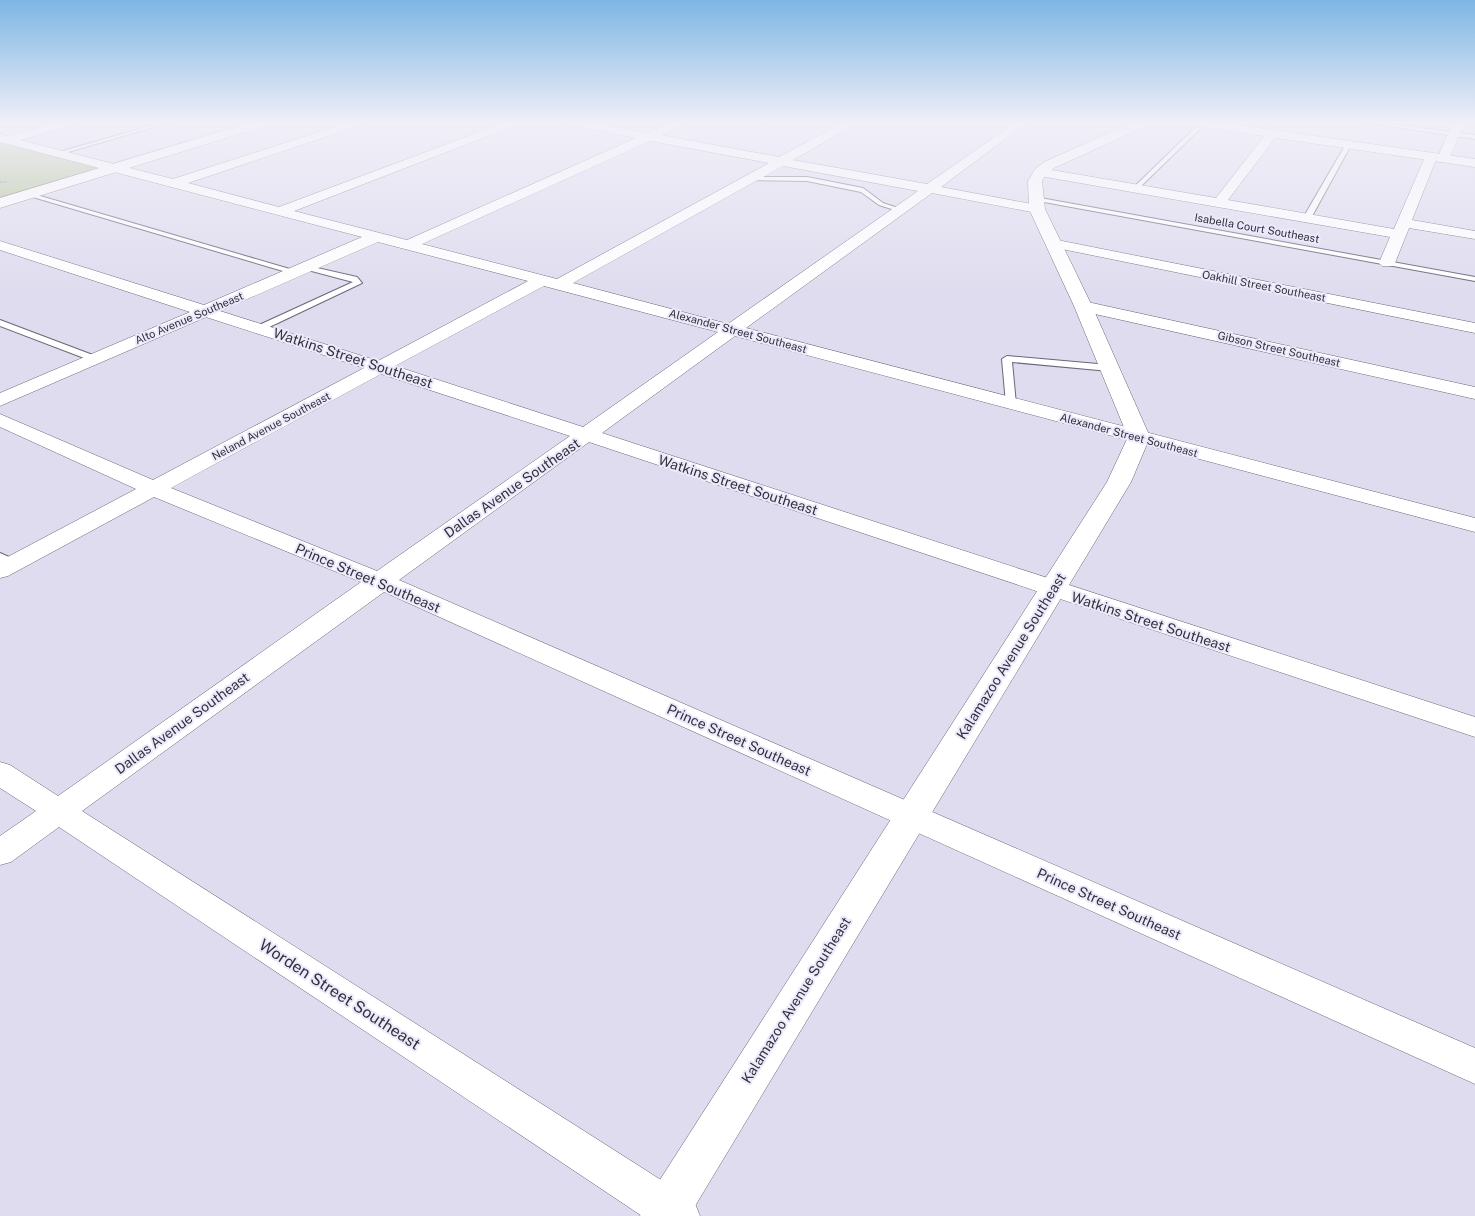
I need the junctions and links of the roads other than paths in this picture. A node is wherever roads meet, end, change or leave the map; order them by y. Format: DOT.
graph roads {
  1 [pos="79,179"];
  2 [pos="158,179"];
  3 [pos="188,179"];
  4 [pos="366,179"];
  5 [pos="554,179"];
  6 [pos="749,179"];
  7 [pos="875,179"];
  8 [pos="943,179"];
  9 [pos="1048,179"];
  10 [pos="1145,179"];
  11 [pos="1238,179"];
  12 [pos="1329,179"];
  13 [pos="1426,179"];
  14 [pos="175,183"];
  15 [pos="1136,188"];
  16 [pos="929,189"];
  17 [pos="1037,193"];
  18 [pos="28,194"];
  19 [pos="1220,202"];
  20 [pos="0,203"];
  21 [pos="901,210"];
  22 [pos="281,211"];
  23 [pos="1307,218"];
  24 [pos="1401,228"];
  25 [pos="1475,235"];
  26 [pos="378,236"];
  27 [pos="1052,243"];
  28 [pos="0,245"];
  29 [pos="408,245"];
  30 [pos="1387,262"];
  31 [pos="302,269"];
  32 [pos="1475,279"];
  33 [pos="551,282"];
  34 [pos="1083,306"];
  35 [pos="207,311"];
  36 [pos="0,323"];
  37 [pos="260,328"];
  38 [pos="1475,328"];
  39 [pos="733,330"];
  40 [pos="95,359"];
  41 [pos="380,367"];
  42 [pos="1109,368"];
  43 [pos="1475,393"];
  44 [pos="0,400"];
  45 [pos="1011,404"];
  46 [pos="0,420"];
  47 [pos="587,435"];
  48 [pos="1139,437"];
  49 [pos="154,489"];
  50 [pos="1475,525"];
  51 [pos="5,564"];
  52 [pos="380,581"];
  53 [pos="1053,590"];
  54 [pos="1475,727"];
  55 [pos="0,772"];
  56 [pos="59,811"];
  57 [pos="910,816"];
  58 [pos="0,853"];
  59 [pos="1475,1066"];
  60 [pos="670,1213"];
  1 -- 18 [label="street"];
  2 -- 14 [label="street, Alexander Street Southeast"];
  3 -- 14 [label="street"];
  4 -- 22 [label="street"];
  5 -- 29 [label="street"];
  6 -- 21 [label="lane"];
  6 -- 33 [label="street, Neland Avenue Southeast"];
  7 -- 16 [label="street"];
  8 -- 16 [label="street, Dallas Avenue Southeast"];
  9 -- 17 [label="street"];
  10 -- 15 [label="lane"];
  11 -- 19 [label="street"];
  12 -- 23 [label="lane"];
  13 -- 24 [label="street"];
  14 -- 22 [label="street, Alexander Street Southeast"];
  15 -- 17 [label="street"];
  15 -- 19 [label="street"];
  16 -- 17 [label="street"];
  16 -- 21 [label="street, Dallas Avenue Southeast"];
  17 -- 27 [label="street"];
  17 -- 30 [label="lane, Isabella Court Southeast"];
  18 -- 20 [label="street"];
  18 -- 31 [label="lane"];
  19 -- 23 [label="street"];
  21 -- 39 [label="street, Dallas Avenue Southeast"];
  22 -- 26 [label="street, Alexander Street Southeast"];
  23 -- 24 [label="street"];
  24 -- 25 [label="street"];
  24 -- 30 [label="street"];
  26 -- 29 [label="street, Alexander Street Southeast"];
  26 -- 31 [label="street, Alto Avenue Southeast"];
  27 -- 34 [label="street"];
  27 -- 38 [label="street, Oakhill Street Southeast"];
  28 -- 35 [label="street, Watkins Street Southeast"];
  29 -- 33 [label="street, Alexander Street Southeast"];
  30 -- 32 [label="lane, Isabella Court Southeast"];
  31 -- 35 [label="street, Alto Avenue Southeast"];
  31 -- 37 [label="lane"];
  33 -- 39 [label="street, Alexander Street Southeast"];
  33 -- 41 [label="street, Neland Avenue Southeast"];
  34 -- 42 [label="street"];
  34 -- 43 [label="street, Gibson Street Southeast"];
  35 -- 37 [label="street, Watkins Street Southeast"];
  35 -- 40 [label="street, Alto Avenue Southeast"];
  36 -- 40 [label="lane"];
  37 -- 41 [label="street, Watkins Street Southeast"];
  39 -- 45 [label="street, Alexander Street Southeast"];
  39 -- 47 [label="street, Dallas Avenue Southeast"];
  40 -- 44 [label="street, Alto Avenue Southeast"];
  41 -- 47 [label="street, Watkins Street Southeast"];
  41 -- 49 [label="street, Neland Avenue Southeast"];
  42 -- 45 [label="lane"];
  42 -- 48 [label="street"];
  45 -- 48 [label="street, Alexander Street Southeast"];
  46 -- 49 [label="street, Prince Street Southeast"];
  47 -- 52 [label="street, Dallas Avenue Southeast"];
  47 -- 53 [label="street, Watkins Street Southeast"];
  48 -- 50 [label="street, Alexander Street Southeast"];
  48 -- 53 [label="street, Kalamazoo Avenue Southeast"];
  49 -- 51 [label="street, Neland Avenue Southeast"];
  49 -- 52 [label="street, Prince Street Southeast"];
  52 -- 56 [label="street, Dallas Avenue Southeast"];
  52 -- 57 [label="street, Prince Street Southeast"];
  53 -- 54 [label="street, Watkins Street Southeast"];
  53 -- 57 [label="street, Kalamazoo Avenue Southeast"];
  55 -- 56 [label="street, Worden Street Southeast"];
  56 -- 58 [label="street, Dallas Avenue Southeast"];
  56 -- 60 [label="street, Worden Street Southeast"];
  57 -- 59 [label="street, Prince Street Southeast"];
  57 -- 60 [label="street, Kalamazoo Avenue Southeast"];
}
